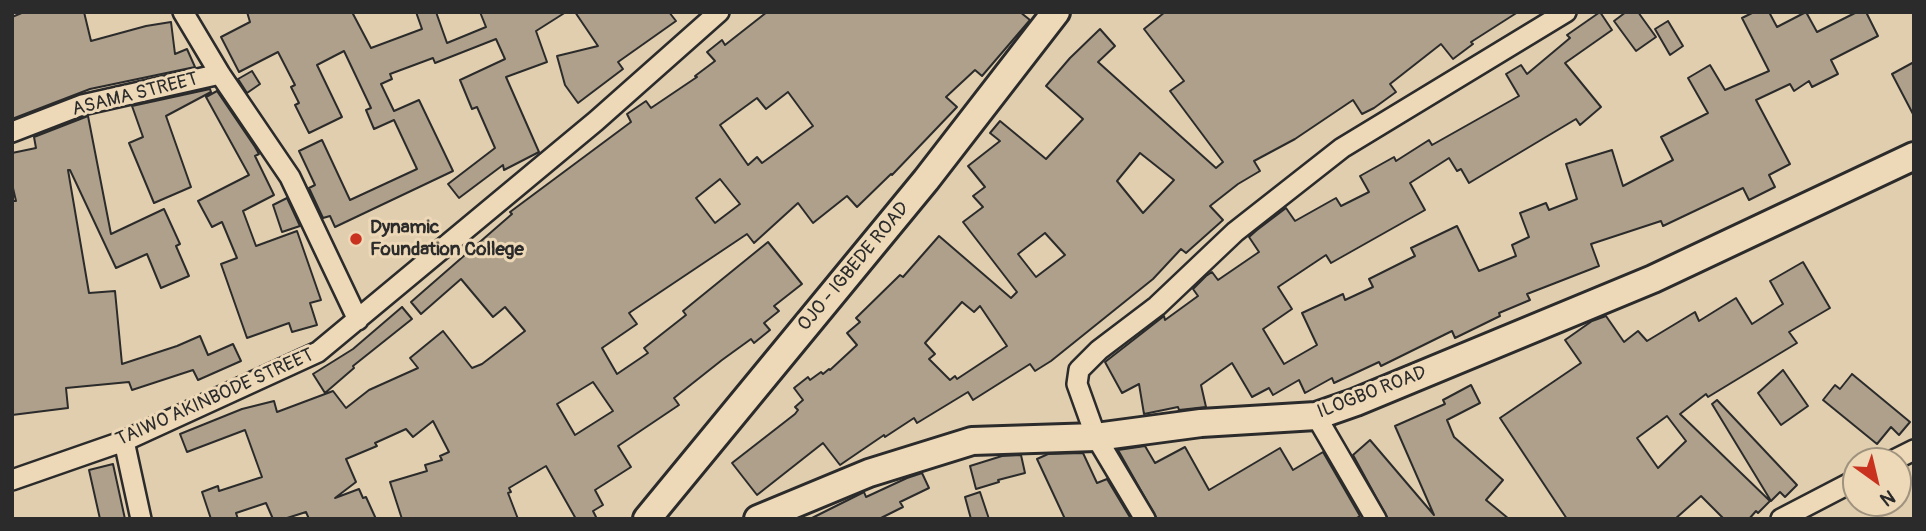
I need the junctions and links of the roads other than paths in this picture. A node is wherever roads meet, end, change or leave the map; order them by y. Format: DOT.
graph roads {
  1 [pos="183,12"];
  2 [pos="719,12"];
  3 [pos="1056,12"];
  4 [pos="1566,12"];
  5 [pos="220,74"];
  6 [pos="12,132"];
  7 [pos="1914,156"];
  8 [pos="358,320"];
  9 [pos="1316,416"];
  10 [pos="1096,437"];
  11 [pos="124,441"];
  12 [pos="12,480"];
  13 [pos="1842,487"];
  14 [pos="141,519"];
  15 [pos="646,519"];
  16 [pos="758,519"];
  17 [pos="1145,519"];
  18 [pos="1376,519"];
  19 [pos="1781,519"];
  1 -- 5 [label="street"];
  2 -- 8 [label="street, TAIWO AKINBODE STREET"];
  3 -- 15 [label="main road, OJO - IGBEDE ROAD"];
  4 -- 10 [label="street"];
  5 -- 6 [label="street, ASAMA STREET"];
  5 -- 8 [label="street"];
  7 -- 9 [label="main road, ILOGBO ROAD"];
  8 -- 11 [label="street, TAIWO AKINBODE STREET"];
  9 -- 10 [label="main road, ILOGBO ROAD"];
  9 -- 18 [label="street"];
  10 -- 16 [label="main road, ILOGBO ROAD"];
  10 -- 17 [label="street"];
  11 -- 12 [label="street, TAIWO AKINBODE STREET"];
  11 -- 14 [label="street"];
  13 -- 19 [label="street"];
}
